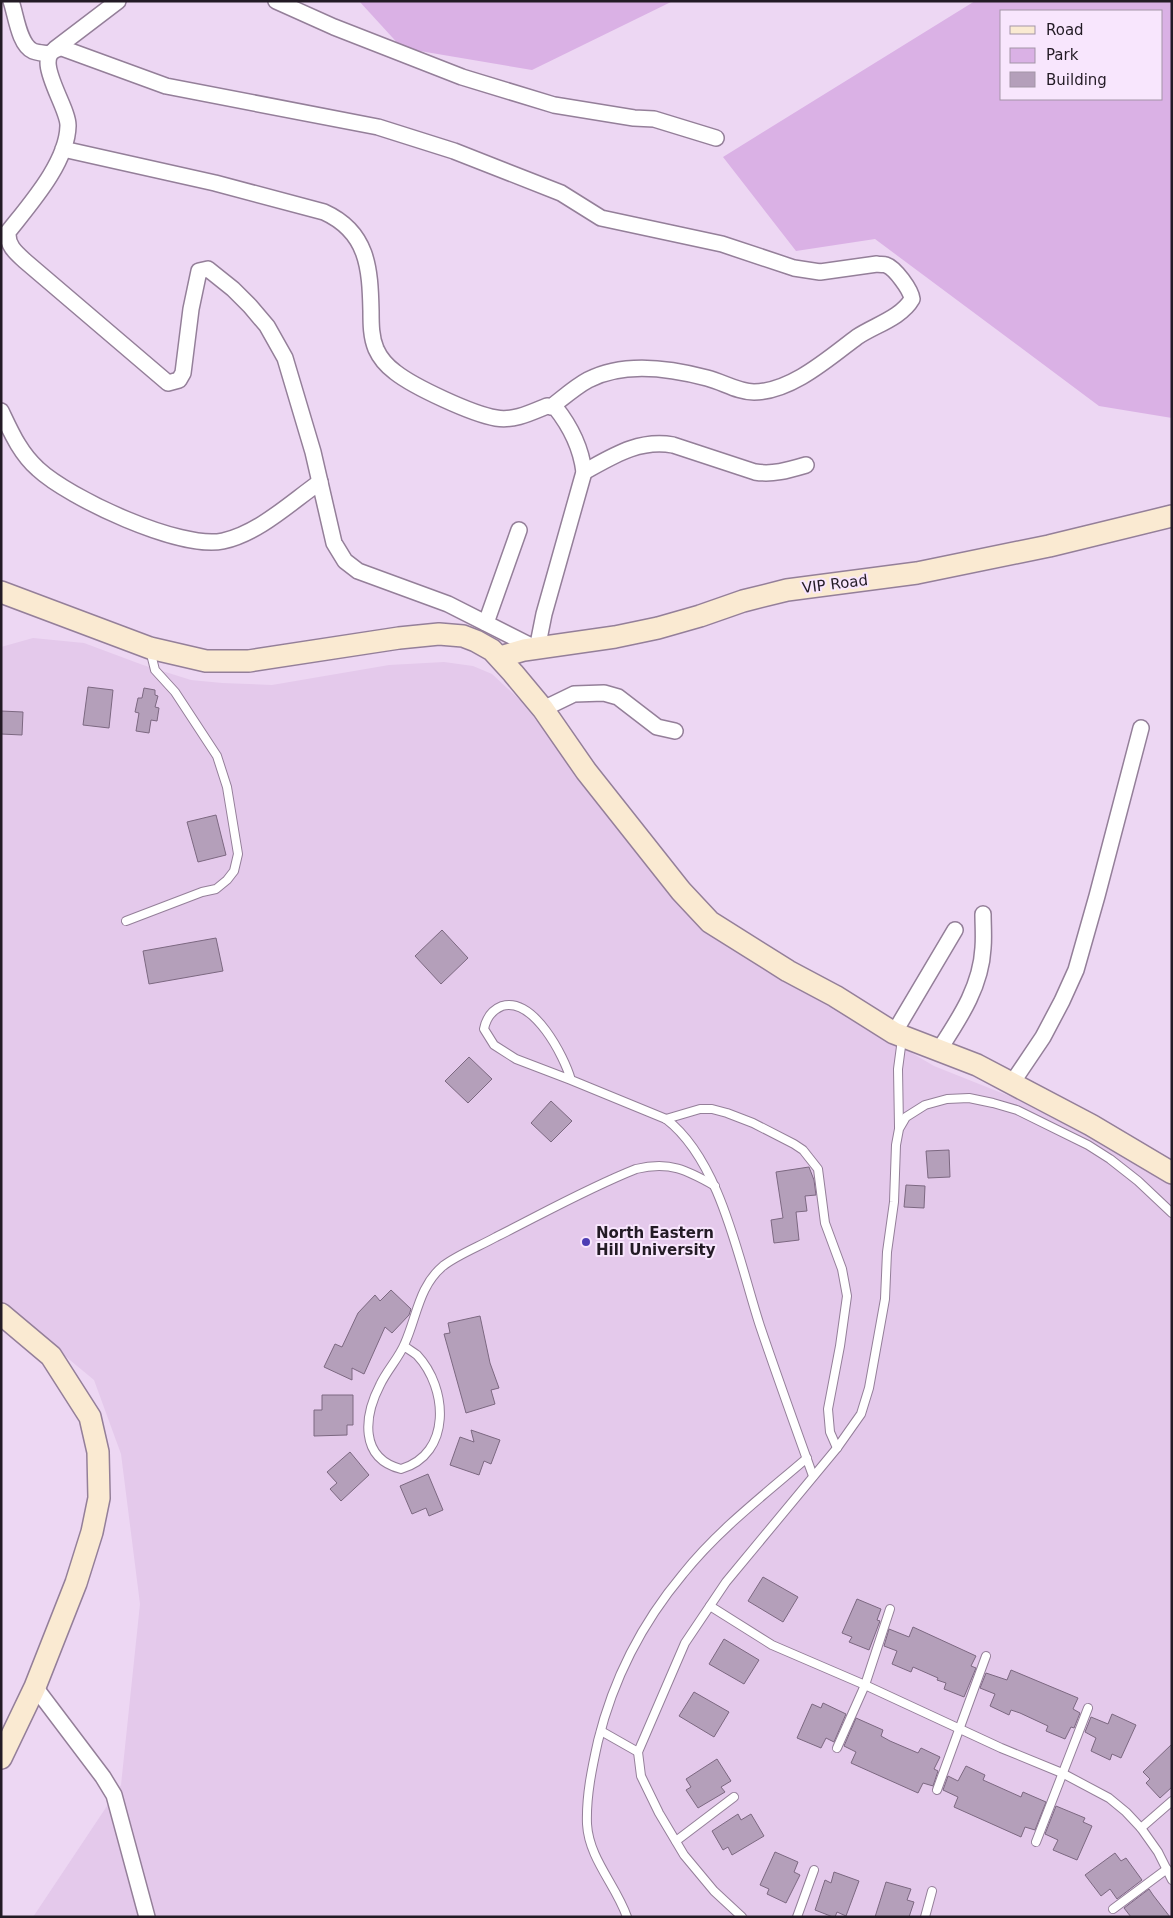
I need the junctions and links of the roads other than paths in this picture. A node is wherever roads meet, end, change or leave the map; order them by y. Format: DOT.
graph roads {
  1 [pos="11,1"];
  2 [pos="118,1"];
  3 [pos="276,1"];
  4 [pos="52,51"];
  5 [pos="716,138"];
  6 [pos="63,149"];
  7 [pos="551,407"];
  8 [pos="1,411"];
  9 [pos="806,465"];
  10 [pos="584,472"];
  11 [pos="320,482"];
  12 [pos="1172,516"];
  13 [pos="519,530"];
  14 [pos="1,592"];
  15 [pos="486,623"];
  16 [pos="150,648"];
  17 [pos="537,649"];
  18 [pos="500,657"];
  19 [pos="542,709"];
  20 [pos="1141,728"];
  21 [pos="675,731"];
  22 [pos="983,914"];
  23 [pos="126,921"];
  24 [pos="955,930"];
  25 [pos="898,1034"];
  26 [pos="939,1050"];
  27 [pos="571,1080"];
  28 [pos="1012,1083"];
  29 [pos="666,1119"];
  30 [pos="899,1129"];
  31 [pos="1172,1173"];
  32 [pos="715,1186"];
  33 [pos="1172,1213"];
  34 [pos="1,1314"];
  35 [pos="404,1346"];
  36 [pos="837,1448"];
  37 [pos="807,1458"];
  38 [pos="813,1476"];
  39 [pos="710,1606"];
  40 [pos="890,1609"];
  41 [pos="986,1656"];
  42 [pos="865,1685"];
  43 [pos="35,1687"];
  44 [pos="1088,1708"];
  45 [pos="959,1728"];
  46 [pos="601,1731"];
  47 [pos="836,1748"];
  48 [pos="638,1752"];
  49 [pos="1,1758"];
  50 [pos="1062,1773"];
  51 [pos="937,1790"];
  52 [pos="734,1797"];
  53 [pos="1172,1801"];
  54 [pos="1141,1828"];
  55 [pos="676,1840"];
  56 [pos="1036,1842"];
  57 [pos="1167,1869"];
  58 [pos="814,1870"];
  59 [pos="1172,1880"];
  60 [pos="932,1891"];
  61 [pos="1113,1909"];
  62 [pos="147,1917"];
  63 [pos="627,1917"];
  64 [pos="742,1917"];
  65 [pos="797,1917"];
  66 [pos="925,1917"];
  1 -- 4 [label="street"];
  2 -- 4 [label="street"];
  3 -- 5 [label="street"];
  4 -- 6 [label="street"];
  4 -- 7 [label="street"];
  6 -- 7 [label="street"];
  6 -- 11 [label="street"];
  7 -- 10 [label="street"];
  8 -- 11 [label="street"];
  9 -- 10 [label="street"];
  10 -- 17 [label="street"];
  11 -- 15 [label="street"];
  12 -- 17 [label="street, VIP Road"];
  13 -- 15 [label="street"];
  14 -- 16 [label="street"];
  15 -- 17 [label="street"];
  16 -- 18 [label="street"];
  16 -- 23 [label="lane"];
  17 -- 18 [label="street, VIP Road"];
  18 -- 19 [label="street"];
  19 -- 21 [label="street"];
  19 -- 25 [label="street"];
  20 -- 28 [label="street"];
  22 -- 26 [label="street"];
  24 -- 25 [label="street"];
  25 -- 26 [label="street"];
  25 -- 30 [label="lane"];
  26 -- 28 [label="street"];
  27 -- 27 [label="lane"];
  27 -- 29 [label="lane"];
  28 -- 31 [label="street"];
  29 -- 32 [label="lane"];
  29 -- 36 [label="lane"];
  30 -- 33 [label="lane"];
  30 -- 36 [label="lane"];
  32 -- 35 [label="lane"];
  32 -- 37 [label="lane"];
  34 -- 43 [label="street"];
  35 -- 35 [label="lane"];
  36 -- 38 [label="lane"];
  37 -- 38 [label="lane"];
  37 -- 46 [label="lane"];
  38 -- 39 [label="lane"];
  39 -- 42 [label="lane"];
  39 -- 48 [label="lane"];
  40 -- 42 [label="lane"];
  41 -- 45 [label="lane"];
  42 -- 45 [label="lane"];
  42 -- 47 [label="lane"];
  43 -- 49 [label="street"];
  43 -- 62 [label="street"];
  44 -- 50 [label="lane"];
  45 -- 50 [label="lane"];
  45 -- 51 [label="lane"];
  46 -- 48 [label="lane"];
  46 -- 63 [label="lane"];
  48 -- 55 [label="lane"];
  50 -- 54 [label="lane"];
  50 -- 56 [label="lane"];
  52 -- 55 [label="lane"];
  53 -- 54 [label="lane"];
  54 -- 57 [label="lane"];
  55 -- 64 [label="lane"];
  57 -- 59 [label="lane"];
  57 -- 61 [label="lane"];
  58 -- 65 [label="lane"];
  60 -- 66 [label="lane"];
}
